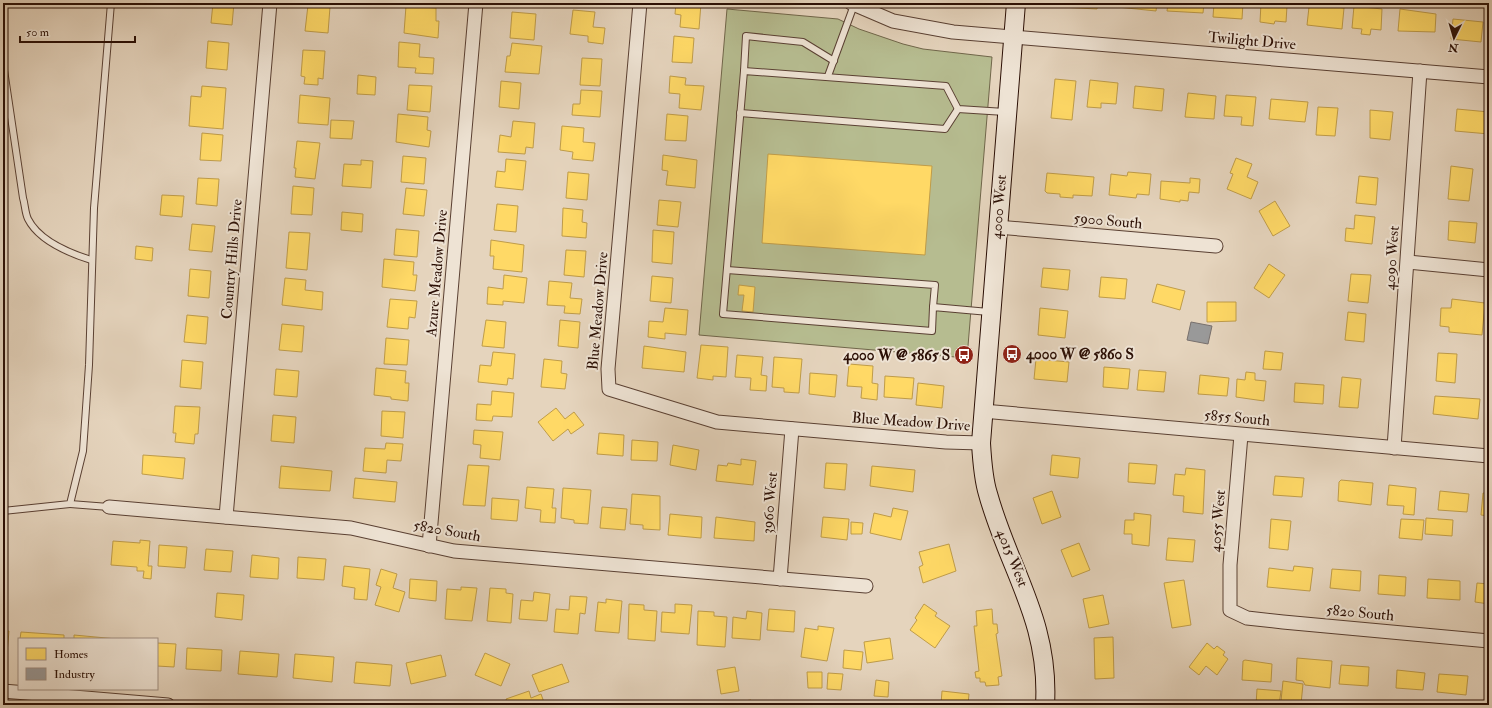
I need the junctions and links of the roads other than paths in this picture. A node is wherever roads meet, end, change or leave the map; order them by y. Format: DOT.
graph roads {
  1 [pos="111,3"];
  2 [pos="270,3"];
  3 [pos="476,3"];
  4 [pos="640,3"];
  5 [pos="1016,3"];
  6 [pos="853,4"];
  7 [pos="1013,37"];
  8 [pos="834,61"];
  9 [pos="3,63"];
  10 [pos="744,71"];
  11 [pos="1420,71"];
  12 [pos="828,76"];
  13 [pos="1489,78"];
  14 [pos="958,109"];
  15 [pos="1007,112"];
  16 [pos="740,113"];
  17 [pos="997,227"];
  18 [pos="1216,246"];
  19 [pos="91,260"];
  20 [pos="1408,262"];
  21 [pos="727,270"];
  22 [pos="1489,270"];
  23 [pos="933,307"];
  24 [pos="990,312"];
  25 [pos="983,411"];
  26 [pos="792,429"];
  27 [pos="1241,435"];
  28 [pos="981,443"];
  29 [pos="1394,448"];
  30 [pos="1489,456"];
  31 [pos="70,504"];
  32 [pos="109,508"];
  33 [pos="3,511"];
  34 [pos="226,517"];
  35 [pos="429,546"];
  36 [pos="780,579"];
  37 [pos="866,586"];
  38 [pos="1230,610"];
  39 [pos="1489,641"];
  40 [pos="3,691"];
  41 [pos="168,705"];
  42 [pos="1045,705"];
  1 -- 19 [label="lane"];
  2 -- 34 [label="street, Country Hills Drive"];
  3 -- 35 [label="street, Azure Meadow Drive"];
  4 -- 26 [label="street, Blue Meadow Drive"];
  5 -- 7 [label="street, 4000 West"];
  6 -- 7 [label="street, Twilight Drive"];
  6 -- 8 [label="lane"];
  7 -- 11 [label="street, Twilight Drive"];
  7 -- 15 [label="street, 4000 West"];
  8 -- 10 [label="lane"];
  8 -- 12 [label="lane"];
  9 -- 19 [label="lane"];
  10 -- 12 [label="lane"];
  10 -- 16 [label="lane"];
  11 -- 13 [label="street, Twilight Drive"];
  11 -- 20 [label="street, 4090 West"];
  12 -- 14 [label="lane"];
  14 -- 15 [label="lane"];
  14 -- 16 [label="lane"];
  15 -- 17 [label="street, 4000 West"];
  16 -- 21 [label="lane"];
  17 -- 18 [label="street, 5900 South"];
  17 -- 24 [label="street, 4000 West"];
  19 -- 31 [label="lane"];
  20 -- 22 [label="street"];
  20 -- 29 [label="street, 4090 West"];
  21 -- 23 [label="lane"];
  21 -- 23 [label="lane"];
  23 -- 24 [label="lane"];
  24 -- 25 [label="street, 4000 West"];
  25 -- 27 [label="street, 5855 South"];
  25 -- 28 [label="street, 4015 West"];
  26 -- 28 [label="street, Blue Meadow Drive"];
  26 -- 36 [label="street, 3960 West"];
  27 -- 29 [label="street, 5855 South"];
  27 -- 38 [label="street, 4055 West"];
  28 -- 42 [label="street, 4015 West"];
  29 -- 30 [label="street, 5855 South"];
  31 -- 32 [label="lane"];
  31 -- 33 [label="lane"];
  32 -- 34 [label="street, 5820 South"];
  34 -- 35 [label="street, 5820 South"];
  35 -- 36 [label="street, 5820 South"];
  36 -- 37 [label="street, 5820 South"];
  38 -- 39 [label="street, 5820 South"];
  40 -- 41 [label="street"];
}
